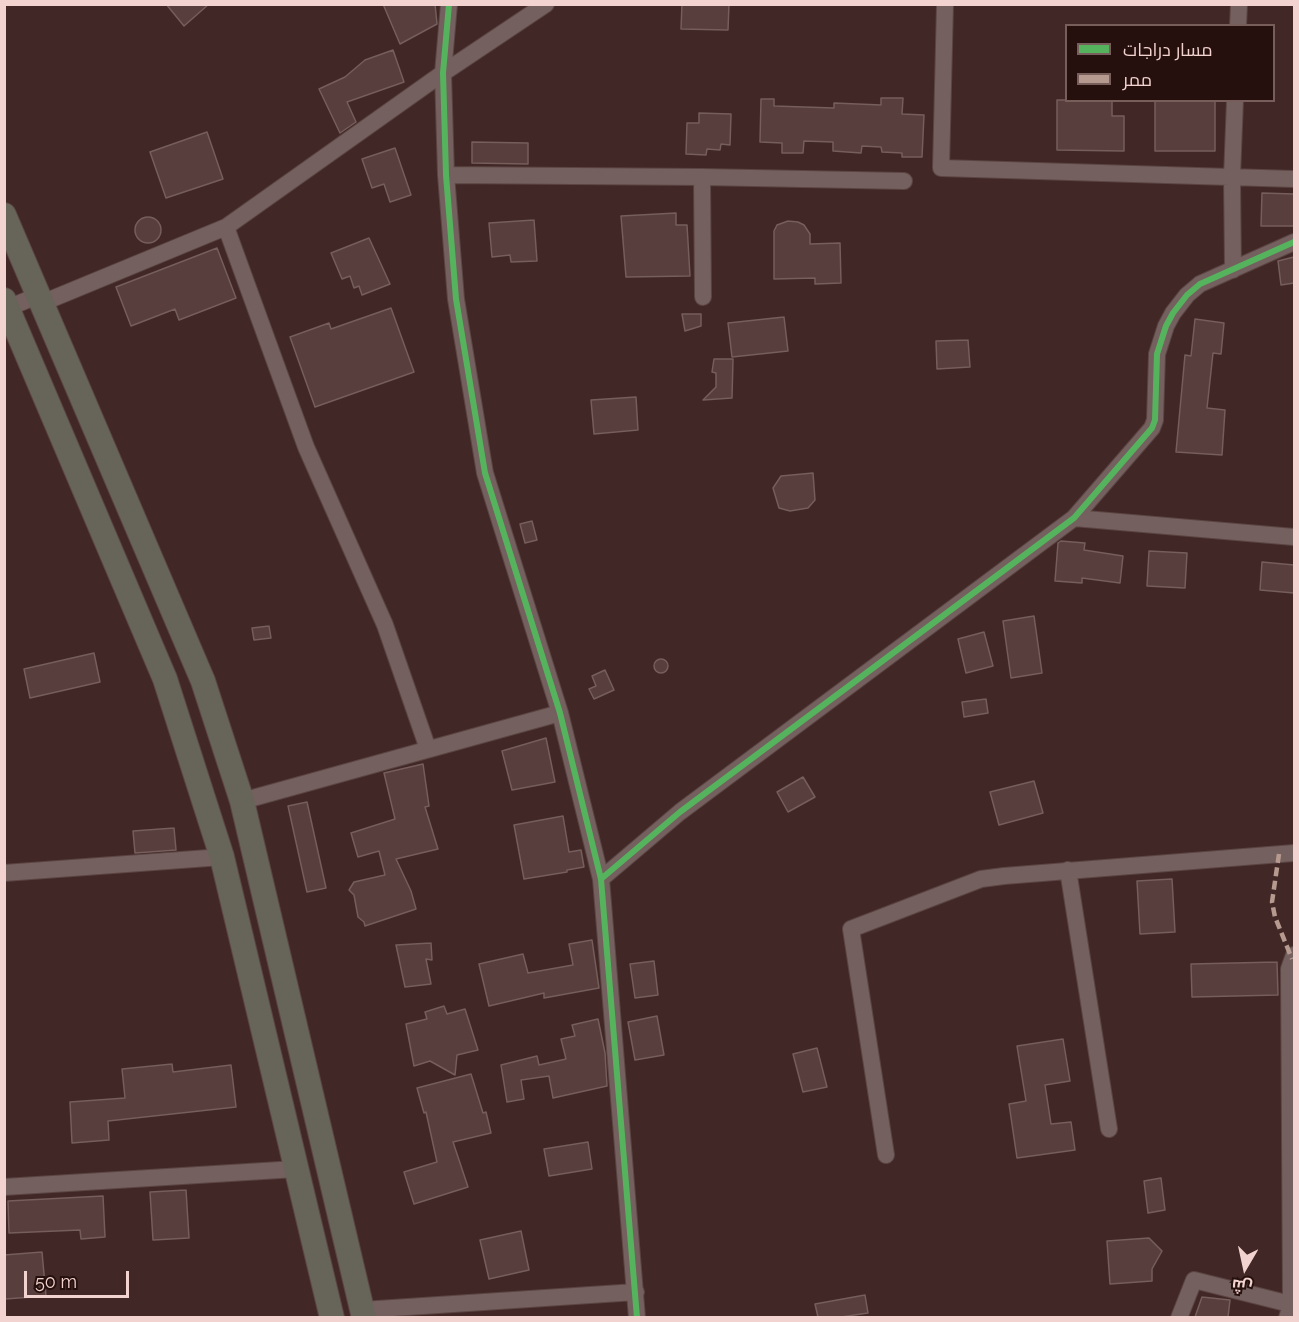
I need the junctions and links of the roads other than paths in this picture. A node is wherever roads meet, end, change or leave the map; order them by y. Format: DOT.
graph roads {
  1 [pos="449,4"];
  2 [pos="546,4"];
  3 [pos="945,4"];
  4 [pos="1239,4"];
  5 [pos="1238,24"];
  6 [pos="443,73"];
  7 [pos="1235,102"];
  8 [pos="446,175"];
  9 [pos="702,177"];
  10 [pos="1232,177"];
  11 [pos="1294,179"];
  12 [pos="904,181"];
  13 [pos="4,215"];
  14 [pos="226,227"];
  15 [pos="1294,242"];
  16 [pos="1233,270"];
  17 [pos="703,297"];
  18 [pos="40,299"];
  19 [pos="7,310"];
  20 [pos="1074,518"];
  21 [pos="1294,537"];
  22 [pos="560,713"];
  23 [pos="428,749"];
  24 [pos="242,801"];
  25 [pos="1294,853"];
  26 [pos="222,857"];
  27 [pos="1068,870"];
  28 [pos="4,873"];
  29 [pos="601,879"];
  30 [pos="1294,955"];
  31 [pos="1109,1129"];
  32 [pos="886,1155"];
  33 [pos="296,1169"];
  34 [pos="4,1187"];
  35 [pos="636,1292"];
  36 [pos="1291,1309"];
  37 [pos="363,1314"];
  38 [pos="332,1317"];
  39 [pos="637,1317"];
  40 [pos="1179,1317"];
  1 -- 6 [label="street"];
  2 -- 6 [label="street"];
  3 -- 10 [label="street"];
  4 -- 5 [label="street"];
  6 -- 8 [label="street"];
  6 -- 14 [label="street"];
  7 -- 10 [label="street"];
  8 -- 9 [label="street"];
  8 -- 22 [label="street"];
  9 -- 12 [label="street"];
  9 -- 17 [label="street"];
  10 -- 11 [label="street"];
  10 -- 16 [label="street"];
  13 -- 18 [label="highway"];
  14 -- 18 [label="street"];
  14 -- 23 [label="street"];
  15 -- 16 [label="street"];
  16 -- 20 [label="street"];
  18 -- 19 [label="street"];
  18 -- 24 [label="highway"];
  19 -- 26 [label="highway"];
  20 -- 21 [label="street"];
  20 -- 29 [label="street"];
  22 -- 23 [label="street"];
  22 -- 29 [label="street"];
  23 -- 24 [label="street"];
  24 -- 37 [label="highway"];
  25 -- 27 [label="street"];
  26 -- 28 [label="street"];
  26 -- 33 [label="highway"];
  27 -- 31 [label="street"];
  27 -- 32 [label="street"];
  29 -- 35 [label="street"];
  30 -- 36 [label="street"];
  33 -- 34 [label="street"];
  33 -- 38 [label="highway"];
  35 -- 37 [label="street"];
  35 -- 39 [label="street"];
  36 -- 40 [label="street"];
}
